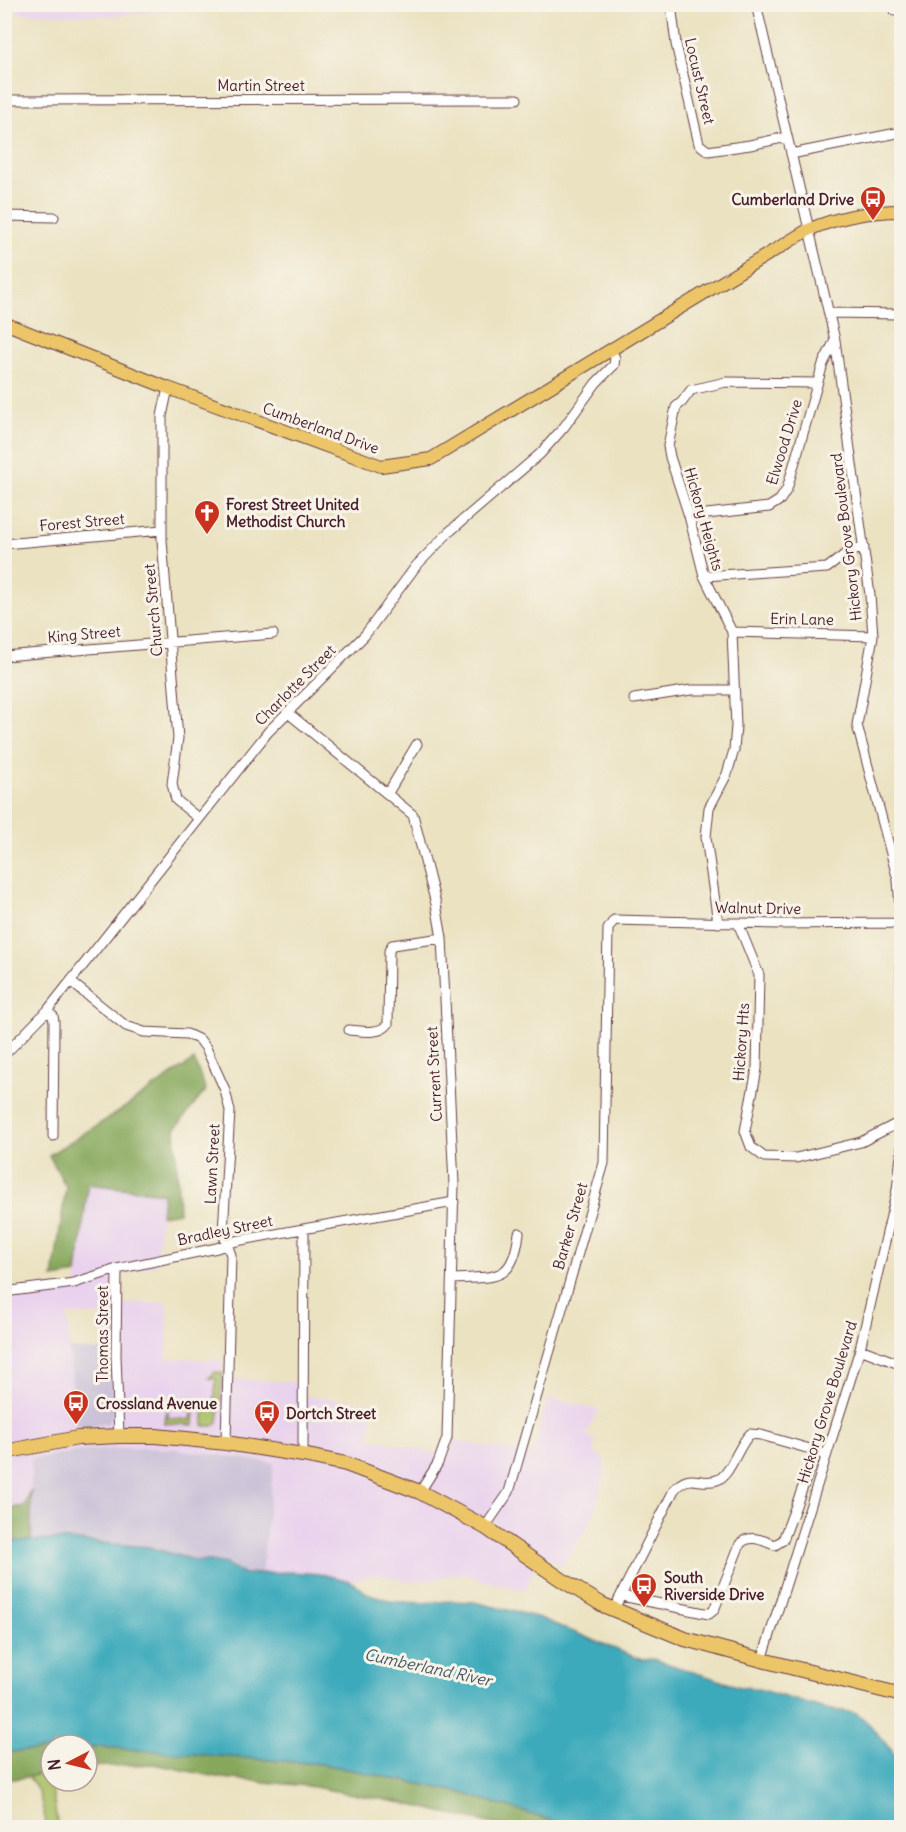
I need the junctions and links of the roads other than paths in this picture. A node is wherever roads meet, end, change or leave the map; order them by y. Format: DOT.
graph roads {
  1 [pos="671,4"];
  2 [pos="756,4"];
  3 [pos="894,4"];
  4 [pos="902,9"];
  5 [pos="517,99"];
  6 [pos="4,100"];
  7 [pos="902,132"];
  8 [pos="787,137"];
  9 [pos="791,154"];
  10 [pos="902,211"];
  11 [pos="4,216"];
  12 [pos="54,217"];
  13 [pos="808,230"];
  14 [pos="829,313"];
  15 [pos="902,314"];
  16 [pos="4,323"];
  17 [pos="836,340"];
  18 [pos="611,350"];
  19 [pos="817,383"];
  20 [pos="168,388"];
  21 [pos="690,516"];
  22 [pos="162,530"];
  23 [pos="4,544"];
  24 [pos="864,547"];
  25 [pos="704,576"];
  26 [pos="732,633"];
  27 [pos="273,634"];
  28 [pos="873,636"];
  29 [pos="171,642"];
  30 [pos="4,656"];
  31 [pos="734,690"];
  32 [pos="634,699"];
  33 [pos="287,712"];
  34 [pos="417,744"];
  35 [pos="388,793"];
  36 [pos="198,818"];
  37 [pos="900,880"];
  38 [pos="614,920"];
  39 [pos="718,922"];
  40 [pos="738,923"];
  41 [pos="901,923"];
  42 [pos="442,938"];
  43 [pos="71,982"];
  44 [pos="47,1011"];
  45 [pos="349,1030"];
  46 [pos="4,1055"];
  47 [pos="902,1089"];
  48 [pos="902,1121"];
  49 [pos="53,1136"];
  50 [pos="902,1147"];
  51 [pos="454,1202"];
  52 [pos="304,1230"];
  53 [pos="519,1233"];
  54 [pos="227,1244"];
  55 [pos="117,1269"];
  56 [pos="452,1279"];
  57 [pos="4,1292"];
  58 [pos="860,1349"];
  59 [pos="902,1365"];
  60 [pos="119,1436"];
  61 [pos="226,1443"];
  62 [pos="4,1452"];
  63 [pos="814,1452"];
  64 [pos="827,1454"];
  65 [pos="303,1455"];
  66 [pos="420,1492"];
  67 [pos="485,1527"];
  68 [pos="621,1596"];
  69 [pos="614,1609"];
  70 [pos="762,1660"];
  71 [pos="902,1695"];
  1 -- 8 [label="street, Locust Street"];
  2 -- 8 [label="street, Hickory Grove Boulevard"];
  3 -- 4 [label="street"];
  5 -- 6 [label="street, Martin Street"];
  7 -- 9 [label="street"];
  8 -- 9 [label="street, Hickory Grove Boulevard"];
  9 -- 13 [label="street, Hickory Grove Boulevard"];
  10 -- 13 [label="main road, Cumberland Drive"];
  11 -- 12 [label="street"];
  13 -- 14 [label="street, Hickory Grove Boulevard"];
  13 -- 18 [label="main road, Cumberland Drive"];
  14 -- 15 [label="street"];
  14 -- 17 [label="street, Hickory Grove Boulevard"];
  16 -- 20 [label="main road, Cumberland Drive"];
  17 -- 19 [label="street, Elwood Drive"];
  17 -- 24 [label="street, Hickory Grove Boulevard"];
  18 -- 20 [label="main road, Cumberland Drive"];
  18 -- 33 [label="street, Charlotte Street"];
  19 -- 21 [label="street, Elwood Drive"];
  19 -- 21 [label="street, Hickory Heights"];
  20 -- 22 [label="street, Church Street"];
  21 -- 25 [label="street, Hickory Heights"];
  22 -- 23 [label="street, Forest Street"];
  22 -- 29 [label="street, Church Street"];
  24 -- 25 [label="street"];
  24 -- 28 [label="street, Hickory Grove Boulevard"];
  25 -- 26 [label="street, Hickory Heights"];
  26 -- 28 [label="street, Erin Lane"];
  26 -- 31 [label="street, Hickory Heights"];
  27 -- 29 [label="street, King Street"];
  28 -- 37 [label="street, Hickory Grove Boulevard"];
  29 -- 30 [label="street, King Street"];
  29 -- 36 [label="street, Church Street"];
  31 -- 32 [label="street"];
  31 -- 39 [label="street, Hickory Heights"];
  33 -- 35 [label="street, Current Street"];
  33 -- 36 [label="street, Charlotte Street"];
  34 -- 35 [label="street"];
  35 -- 42 [label="street, Current Street"];
  36 -- 43 [label="street, Charlotte Street"];
  37 -- 41 [label="street, Hickory Grove Boulevard"];
  38 -- 39 [label="street, Walnut Drive"];
  38 -- 67 [label="street, Barker Street"];
  39 -- 40 [label="street, Walnut Drive"];
  40 -- 41 [label="street, Walnut Drive"];
  40 -- 48 [label="street, Hickory Hts"];
  41 -- 47 [label="street, Hickory Grove Boulevard"];
  42 -- 45 [label="street"];
  42 -- 51 [label="street, Current Street"];
  43 -- 44 [label="street, Charlotte Street"];
  43 -- 54 [label="street, Lawn Street"];
  44 -- 46 [label="street, Charlotte Street"];
  44 -- 49 [label="street"];
  50 -- 58 [label="street, Hickory Grove Boulevard"];
  51 -- 52 [label="street, Bradley Street"];
  51 -- 56 [label="street, Current Street"];
  52 -- 54 [label="street, Bradley Street"];
  52 -- 65 [label="street"];
  53 -- 56 [label="street"];
  54 -- 55 [label="street, Bradley Street"];
  54 -- 61 [label="street, Lawn Street"];
  55 -- 57 [label="street, Bradley Street"];
  55 -- 60 [label="street, Thomas Street"];
  56 -- 66 [label="street, Current Street"];
  58 -- 59 [label="street"];
  58 -- 64 [label="street, Hickory Grove Boulevard"];
  60 -- 61 [label="highway"];
  60 -- 62 [label="highway"];
  61 -- 65 [label="highway"];
  63 -- 64 [label="street"];
  63 -- 68 [label="street"];
  63 -- 68 [label="street"];
  64 -- 70 [label="street, Hickory Grove Boulevard"];
  65 -- 66 [label="highway"];
  66 -- 67 [label="highway"];
  67 -- 69 [label="highway"];
  68 -- 69 [label="street"];
  69 -- 70 [label="highway"];
  70 -- 71 [label="highway"];
}
